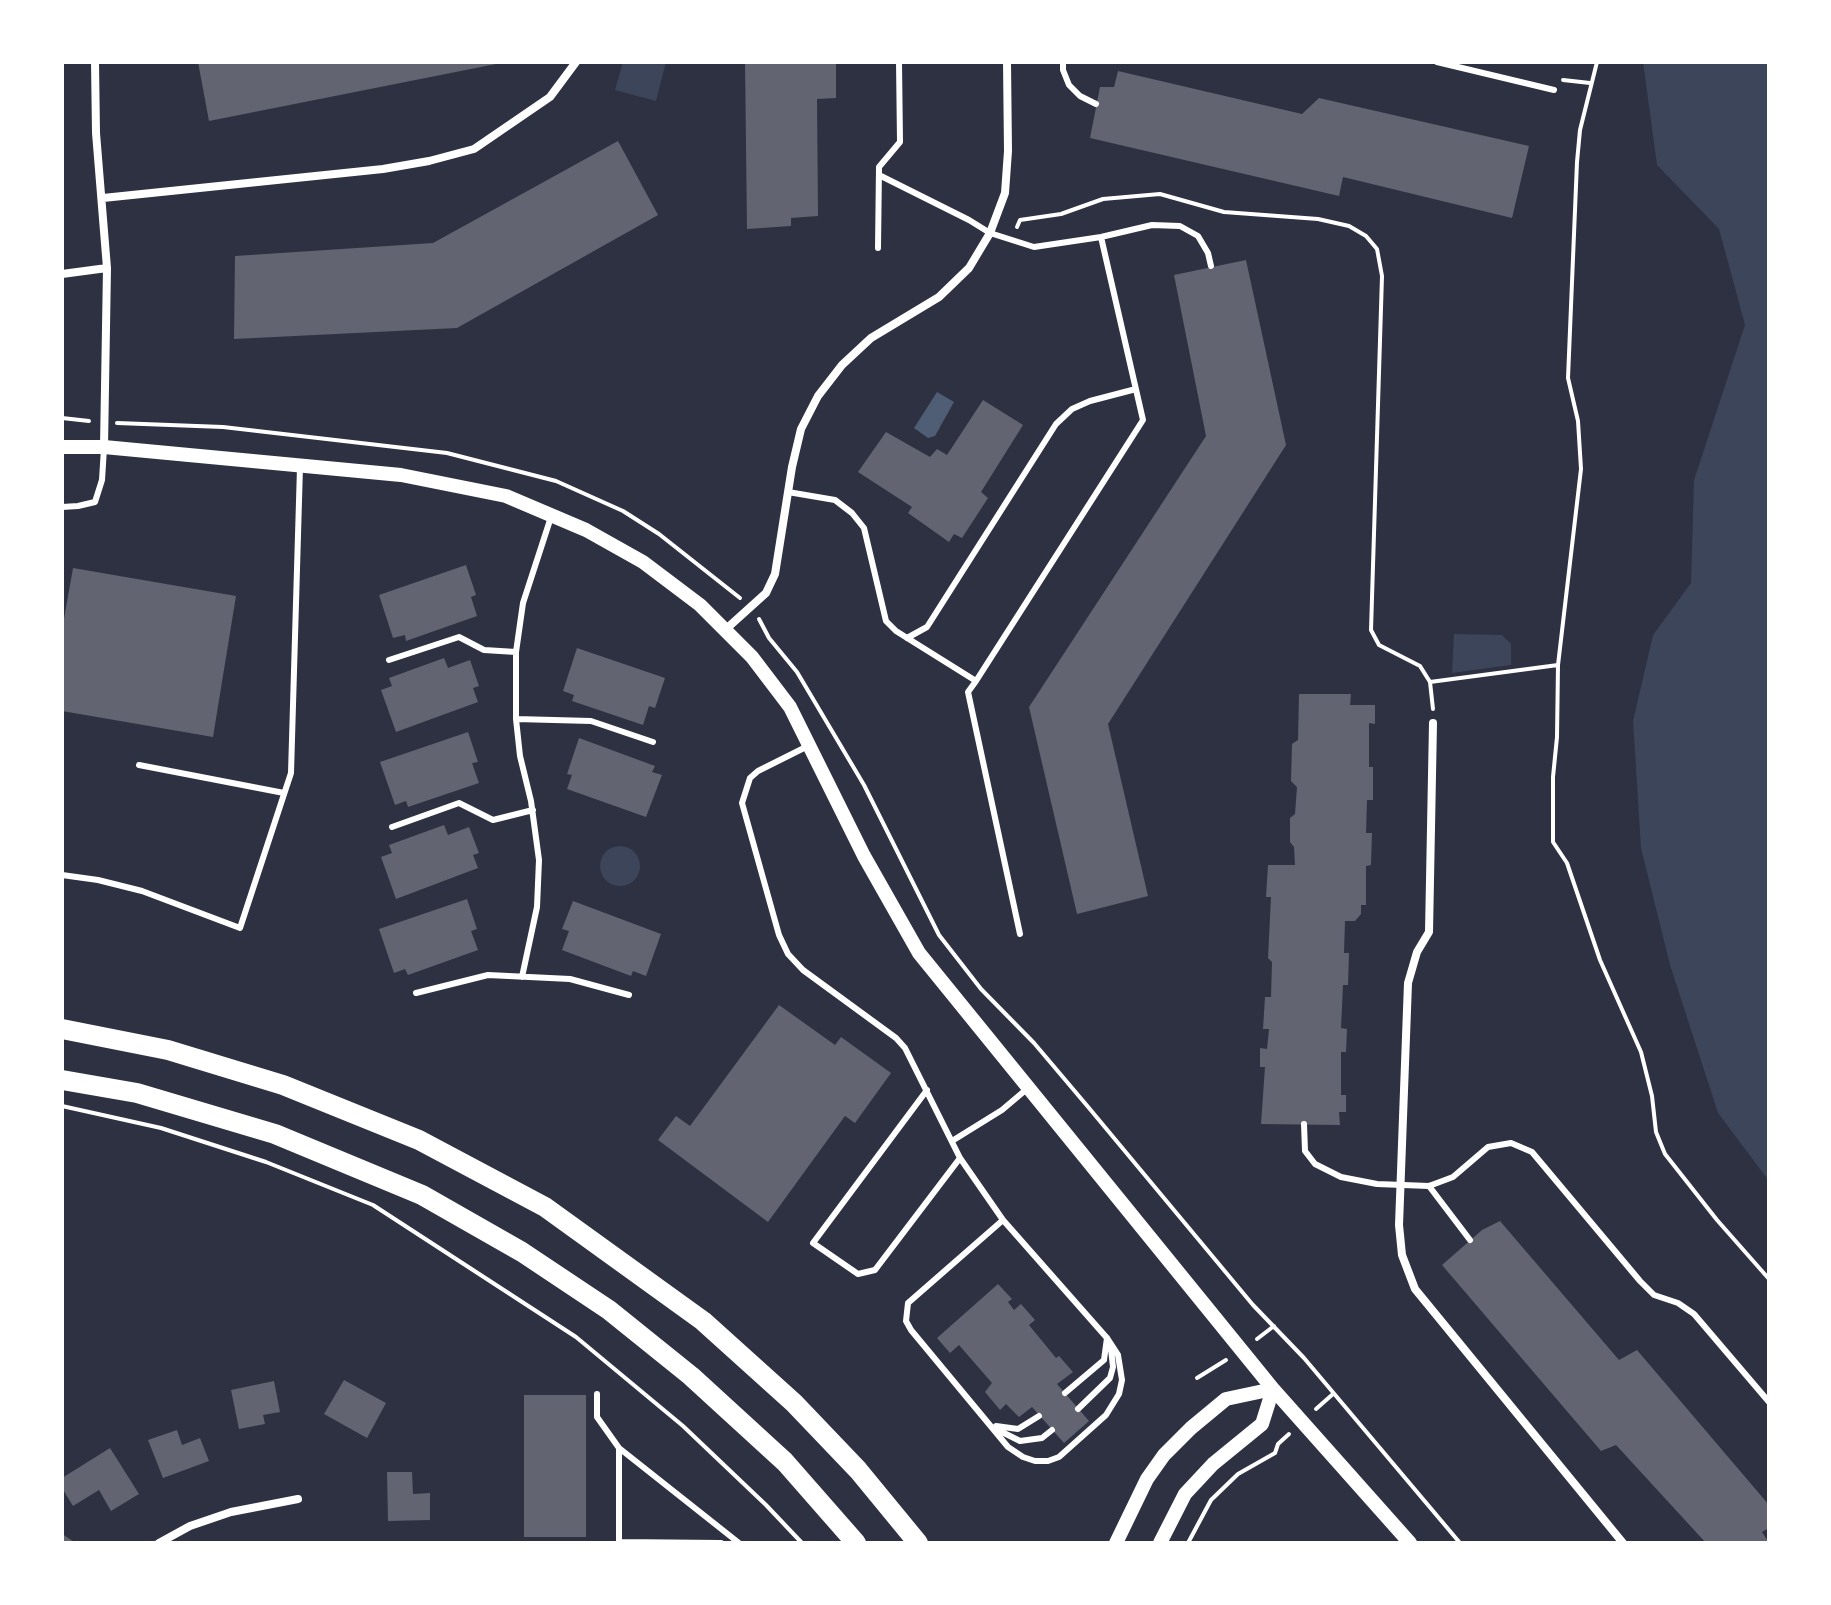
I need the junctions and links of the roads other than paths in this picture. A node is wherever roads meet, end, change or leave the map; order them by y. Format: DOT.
graph roads {
  1 [pos="95,62"];
  2 [pos="576,62"];
  3 [pos="899,62"];
  4 [pos="1007,62"];
  5 [pos="1063,62"];
  6 [pos="1437,62"];
  7 [pos="1554,90"];
  8 [pos="1096,104"];
  9 [pos="879,175"];
  10 [pos="103,198"];
  11 [pos="990,233"];
  12 [pos="1101,237"];
  13 [pos="878,248"];
  14 [pos="1211,266"];
  15 [pos="107,268"];
  16 [pos="62,274"];
  17 [pos="1136,389"];
  18 [pos="62,447"];
  19 [pos="104,447"];
  20 [pos="300,467"];
  21 [pos="788,492"];
  22 [pos="62,507"];
  23 [pos="552,514"];
  24 [pos="725,630"];
  25 [pos="907,638"];
  26 [pos="516,652"];
  27 [pos="389,660"];
  28 [pos="976,681"];
  29 [pos="516,719"];
  30 [pos="1433,723"];
  31 [pos="653,742"];
  32 [pos="810,745"];
  33 [pos="139,765"];
  34 [pos="284,793"];
  35 [pos="533,810"];
  36 [pos="392,827"];
  37 [pos="62,875"];
  38 [pos="1020,934"];
  39 [pos="522,977"];
  40 [pos="416,993"];
  41 [pos="629,995"];
  42 [pos="62,1029"];
  43 [pos="62,1080"];
  44 [pos="1028,1088"];
  45 [pos="927,1090"];
  46 [pos="1304,1124"];
  47 [pos="952,1141"];
  48 [pos="960,1158"];
  49 [pos="1403,1185"];
  50 [pos="1429,1186"];
  51 [pos="1003,1220"];
  52 [pos="1470,1240"];
  53 [pos="1107,1338"];
  54 [pos="1273,1389"];
  55 [pos="1065,1393"];
  56 [pos="597,1394"];
  57 [pos="1769,1402"];
  58 [pos="1078,1409"];
  59 [pos="1039,1416"];
  60 [pos="989,1425"];
  61 [pos="1052,1430"];
  62 [pos="619,1448"];
  63 [pos="298,1499"];
  64 [pos="618,1542"];
  65 [pos="159,1543"];
  66 [pos="721,1543"];
  67 [pos="739,1543"];
  68 [pos="856,1543"];
  69 [pos="918,1543"];
  70 [pos="1116,1543"];
  71 [pos="1160,1543"];
  72 [pos="1410,1543"];
  73 [pos="1623,1543"];
  1 -- 10 [label="street"];
  2 -- 10 [label="street"];
  3 -- 9 [label="lane"];
  4 -- 11 [label="street"];
  5 -- 8 [label="lane"];
  6 -- 7 [label="lane"];
  9 -- 11 [label="lane"];
  9 -- 13 [label="lane"];
  10 -- 15 [label="street"];
  11 -- 12 [label="lane"];
  11 -- 21 [label="street"];
  12 -- 14 [label="lane"];
  12 -- 17 [label="lane"];
  15 -- 16 [label="street"];
  15 -- 19 [label="street"];
  17 -- 25 [label="lane"];
  17 -- 28 [label="lane"];
  18 -- 19 [label="street"];
  19 -- 20 [label="street"];
  19 -- 22 [label="lane"];
  20 -- 23 [label="street"];
  20 -- 34 [label="lane"];
  21 -- 24 [label="street"];
  21 -- 25 [label="lane"];
  23 -- 24 [label="street"];
  23 -- 26 [label="lane"];
  24 -- 32 [label="street"];
  25 -- 28 [label="lane"];
  26 -- 27 [label="lane"];
  26 -- 29 [label="lane"];
  28 -- 38 [label="lane"];
  29 -- 31 [label="lane"];
  29 -- 35 [label="lane"];
  30 -- 49 [label="street"];
  32 -- 44 [label="street"];
  32 -- 45 [label="lane"];
  33 -- 34 [label="lane"];
  34 -- 37 [label="lane"];
  35 -- 36 [label="lane"];
  35 -- 39 [label="lane"];
  39 -- 40 [label="lane"];
  39 -- 41 [label="lane"];
  42 -- 69 [label="main road"];
  43 -- 68 [label="main road"];
  44 -- 47 [label="lane"];
  44 -- 54 [label="street"];
  45 -- 47 [label="lane"];
  45 -- 48 [label="lane"];
  46 -- 49 [label="lane"];
  47 -- 48 [label="lane"];
  48 -- 51 [label="lane"];
  49 -- 50 [label="lane"];
  49 -- 73 [label="street"];
  50 -- 52 [label="lane"];
  50 -- 57 [label="lane"];
  51 -- 53 [label="lane"];
  51 -- 60 [label="lane"];
  53 -- 55 [label="lane"];
  53 -- 58 [label="lane"];
  53 -- 60 [label="lane"];
  54 -- 70 [label="street"];
  54 -- 71 [label="street"];
  54 -- 72 [label="street"];
  56 -- 62 [label="lane"];
  59 -- 60 [label="lane"];
  60 -- 61 [label="lane"];
  62 -- 64 [label="lane"];
  62 -- 67 [label="lane"];
  63 -- 65 [label="street"];
  64 -- 66 [label="lane"];
}
